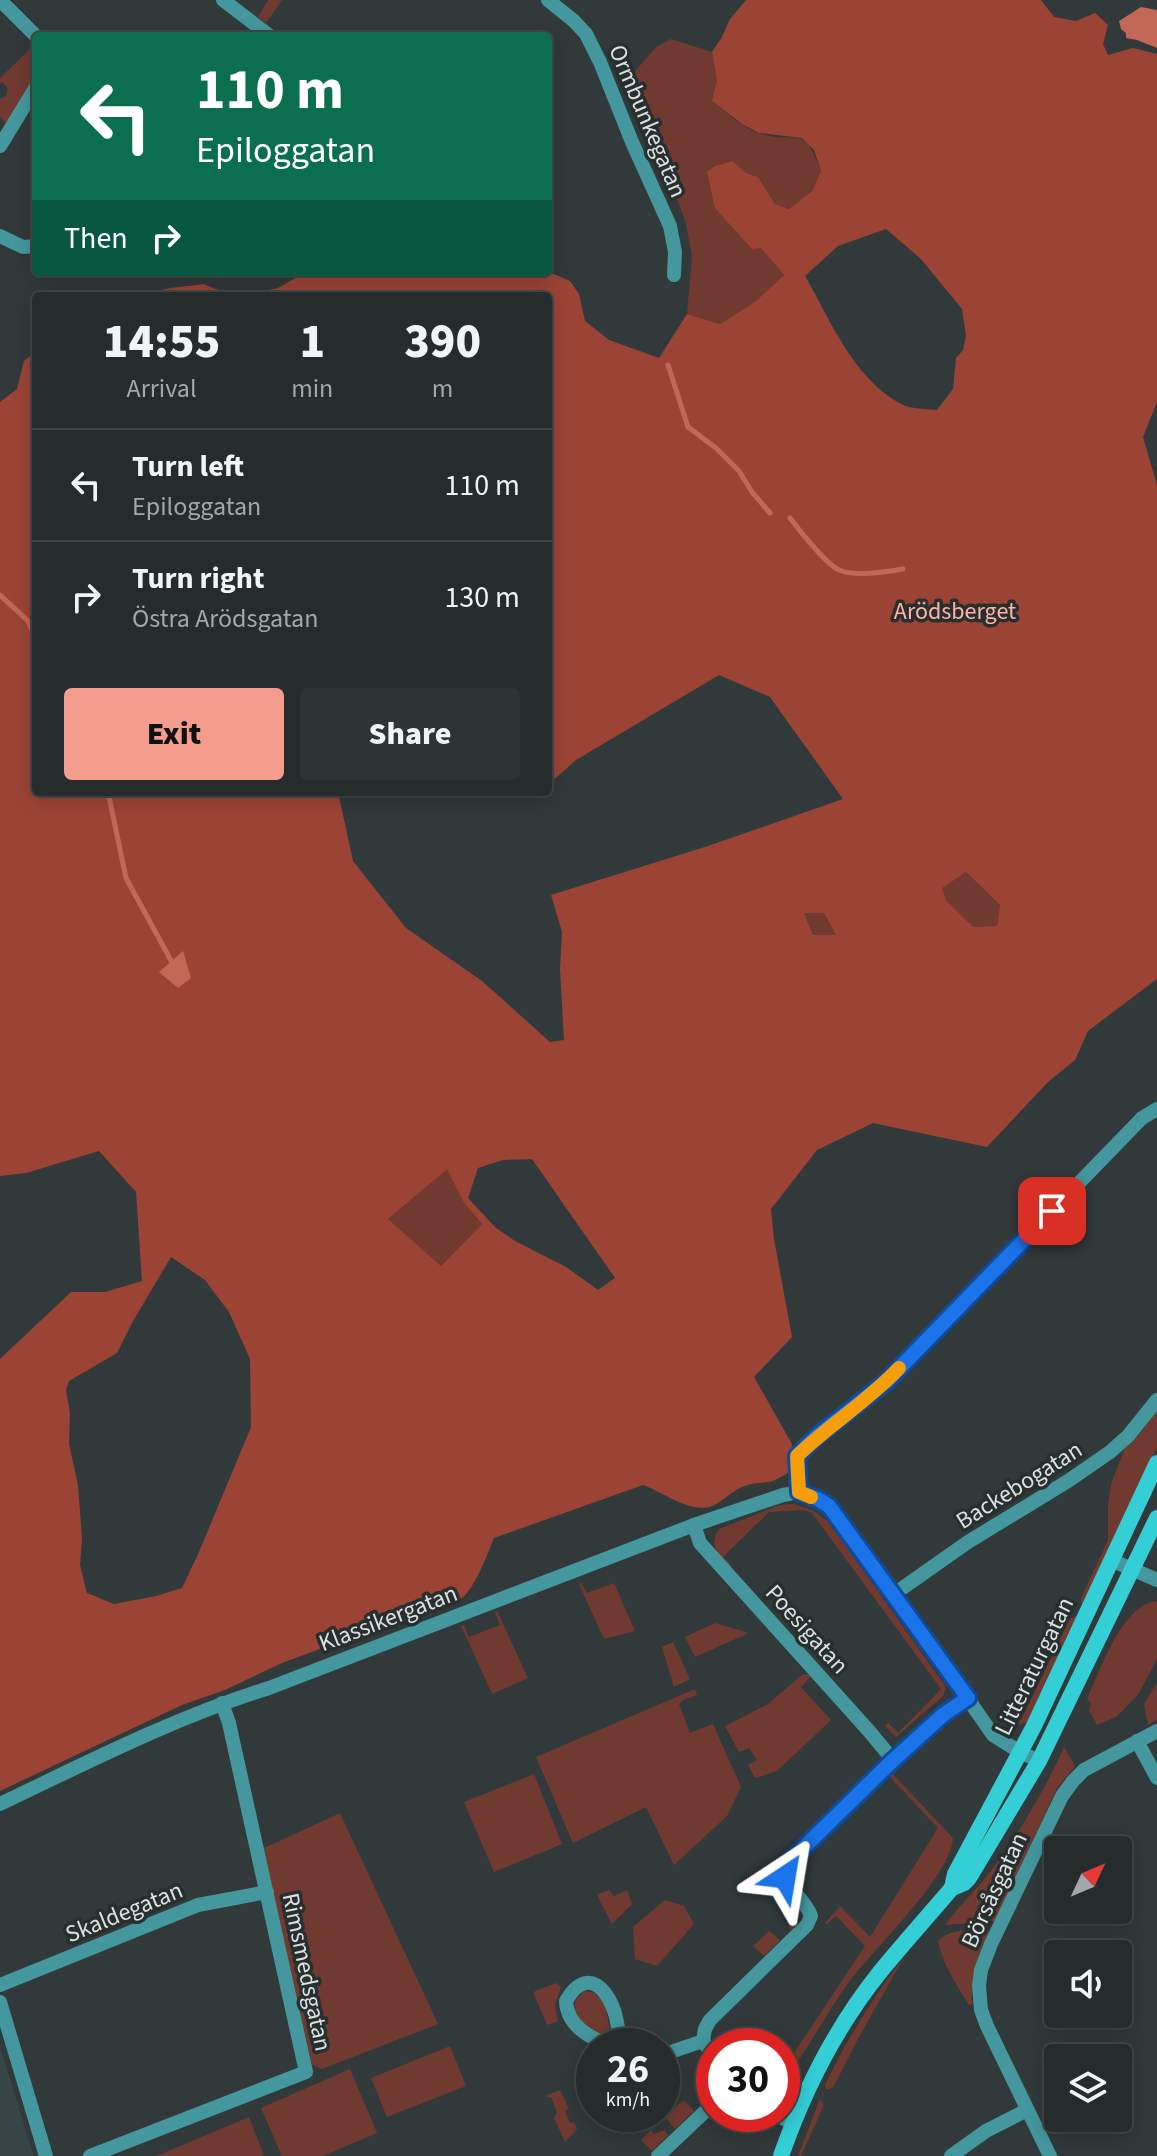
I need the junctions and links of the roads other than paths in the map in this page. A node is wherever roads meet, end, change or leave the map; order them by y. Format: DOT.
graph roads {
  1 [pos="0,0"];
  2 [pos="223,0"];
  3 [pos="548,0"];
  4 [pos="32,32"];
  5 [pos="265,32"];
  6 [pos="32,94"];
  7 [pos="0,146"];
  8 [pos="0,236"];
  9 [pos="32,246"];
  10 [pos="674,275"];
  11 [pos="1157,1109"];
  12 [pos="1157,1400"];
  13 [pos="1157,1463"];
  14 [pos="799,1492"];
  15 [pos="1157,1518"];
  16 [pos="694,1525"];
  17 [pos="1111,1560"];
  18 [pos="1133,1569"];
  19 [pos="1157,1580"];
  20 [pos="894,1594"];
  21 [pos="968,1698"];
  22 [pos="222,1703"];
  23 [pos="1157,1731"];
  24 [pos="1137,1741"];
  25 [pos="1020,1752"];
  26 [pos="893,1760"];
  27 [pos="1039,1761"];
  28 [pos="1157,1778"];
  29 [pos="0,1804"];
  30 [pos="952,1888"];
  31 [pos="267,1892"];
  32 [pos="0,1985"];
  33 [pos="0,2002"];
  34 [pos="581,2028"];
  35 [pos="618,2028"];
  36 [pos="706,2028"];
  37 [pos="800,2102"];
  38 [pos="1027,2110"];
  39 [pos="696,2120"];
  40 [pos="789,2132"];
  41 [pos="46,2156"];
  42 [pos="90,2156"];
  43 [pos="658,2156"];
  44 [pos="781,2156"];
  45 [pos="951,2156"];
  46 [pos="1050,2156"];
  1 -- 4 [label="street"];
  2 -- 5 [label="street"];
  3 -- 10 [label="street, Ormbunkegatan"];
  6 -- 7 [label="street"];
  8 -- 9 [label="street"];
  11 -- 14 [label="street"];
  12 -- 20 [label="street, Backebogatan"];
  13 -- 17 [label="street, Litteraturgatan"];
  14 -- 16 [label="street, Klassikergatan"];
  14 -- 20 [label="street"];
  15 -- 18 [label="street, Litteraturgatan"];
  16 -- 22 [label="street, Klassikergatan"];
  16 -- 26 [label="street, Poesigatan"];
  17 -- 18 [label="street"];
  17 -- 25 [label="street, Litteraturgatan"];
  18 -- 19 [label="street"];
  18 -- 27 [label="street, Litteraturgatan"];
  20 -- 21 [label="street"];
  21 -- 25 [label="street"];
  21 -- 26 [label="street"];
  22 -- 29 [label="street, Klassikergatan"];
  22 -- 31 [label="street, Rimsmedsgatan"];
  23 -- 24 [label="street, Börsåsgatan"];
  24 -- 28 [label="street"];
  24 -- 38 [label="street, Börsåsgatan"];
  25 -- 27 [label="street"];
  25 -- 30 [label="street, Litteraturgatan"];
  26 -- 36 [label="street"];
  27 -- 30 [label="street, Litteraturgatan"];
  30 -- 37 [label="street, Litteraturgatan"];
  31 -- 32 [label="street, Skaldegatan"];
  31 -- 42 [label="street, Rimsmedsgatan"];
  33 -- 41 [label="street"];
  34 -- 35 [label="street"];
  38 -- 45 [label="street"];
  38 -- 46 [label="street, Börsåsgatan"];
  39 -- 43 [label="street"];
  40 -- 44 [label="street, Litteraturgatan"];
}
